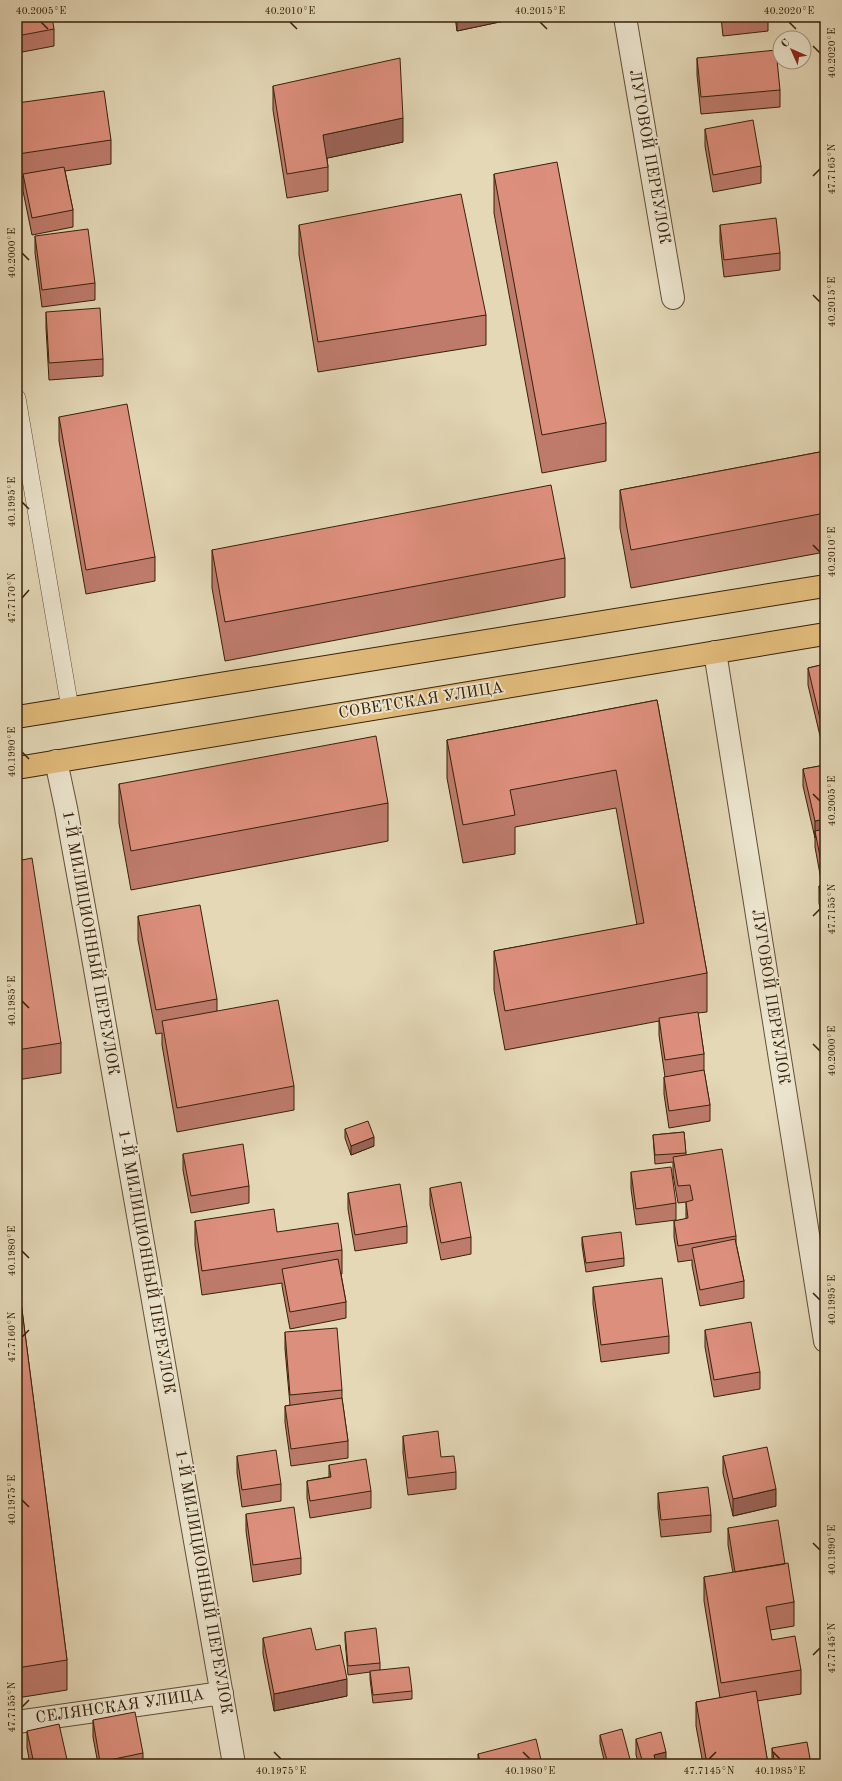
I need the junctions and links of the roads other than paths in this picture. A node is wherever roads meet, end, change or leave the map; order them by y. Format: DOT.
graph roads {
  1 [pos="625,17"];
  2 [pos="673,298"];
  3 [pos="17,398"];
  4 [pos="825,586"];
  5 [pos="825,634"];
  6 [pos="715,652"];
  7 [pos="70,708"];
  8 [pos="17,717"];
  9 [pos="56,761"];
  10 [pos="17,768"];
  11 [pos="825,1341"];
  12 [pos="222,1693"];
  13 [pos="17,1722"];
  14 [pos="234,1764"];
  1 -- 2 [label="street, ЛУГОВОЙ ПЕРЕУЛОК"];
  3 -- 7 [label="lane"];
  4 -- 7 [label="main road"];
  5 -- 6 [label="main road, СОВЕТСКАЯ УЛИЦА"];
  6 -- 9 [label="main road, СОВЕТСКАЯ УЛИЦА"];
  6 -- 11 [label="street, ЛУГОВОЙ ПЕРЕУЛОК"];
  7 -- 8 [label="main road"];
  9 -- 10 [label="main road, СОВЕТСКАЯ УЛИЦА"];
  9 -- 12 [label="street, 1-Й МИЛИЦИОННЫЙ ПЕРЕУЛОК"];
  12 -- 13 [label="street, СЕЛЯНСКАЯ УЛИЦА"];
  12 -- 14 [label="street, 1-Й МИЛИЦИОННЫЙ ПЕРЕУЛОК"];
}
